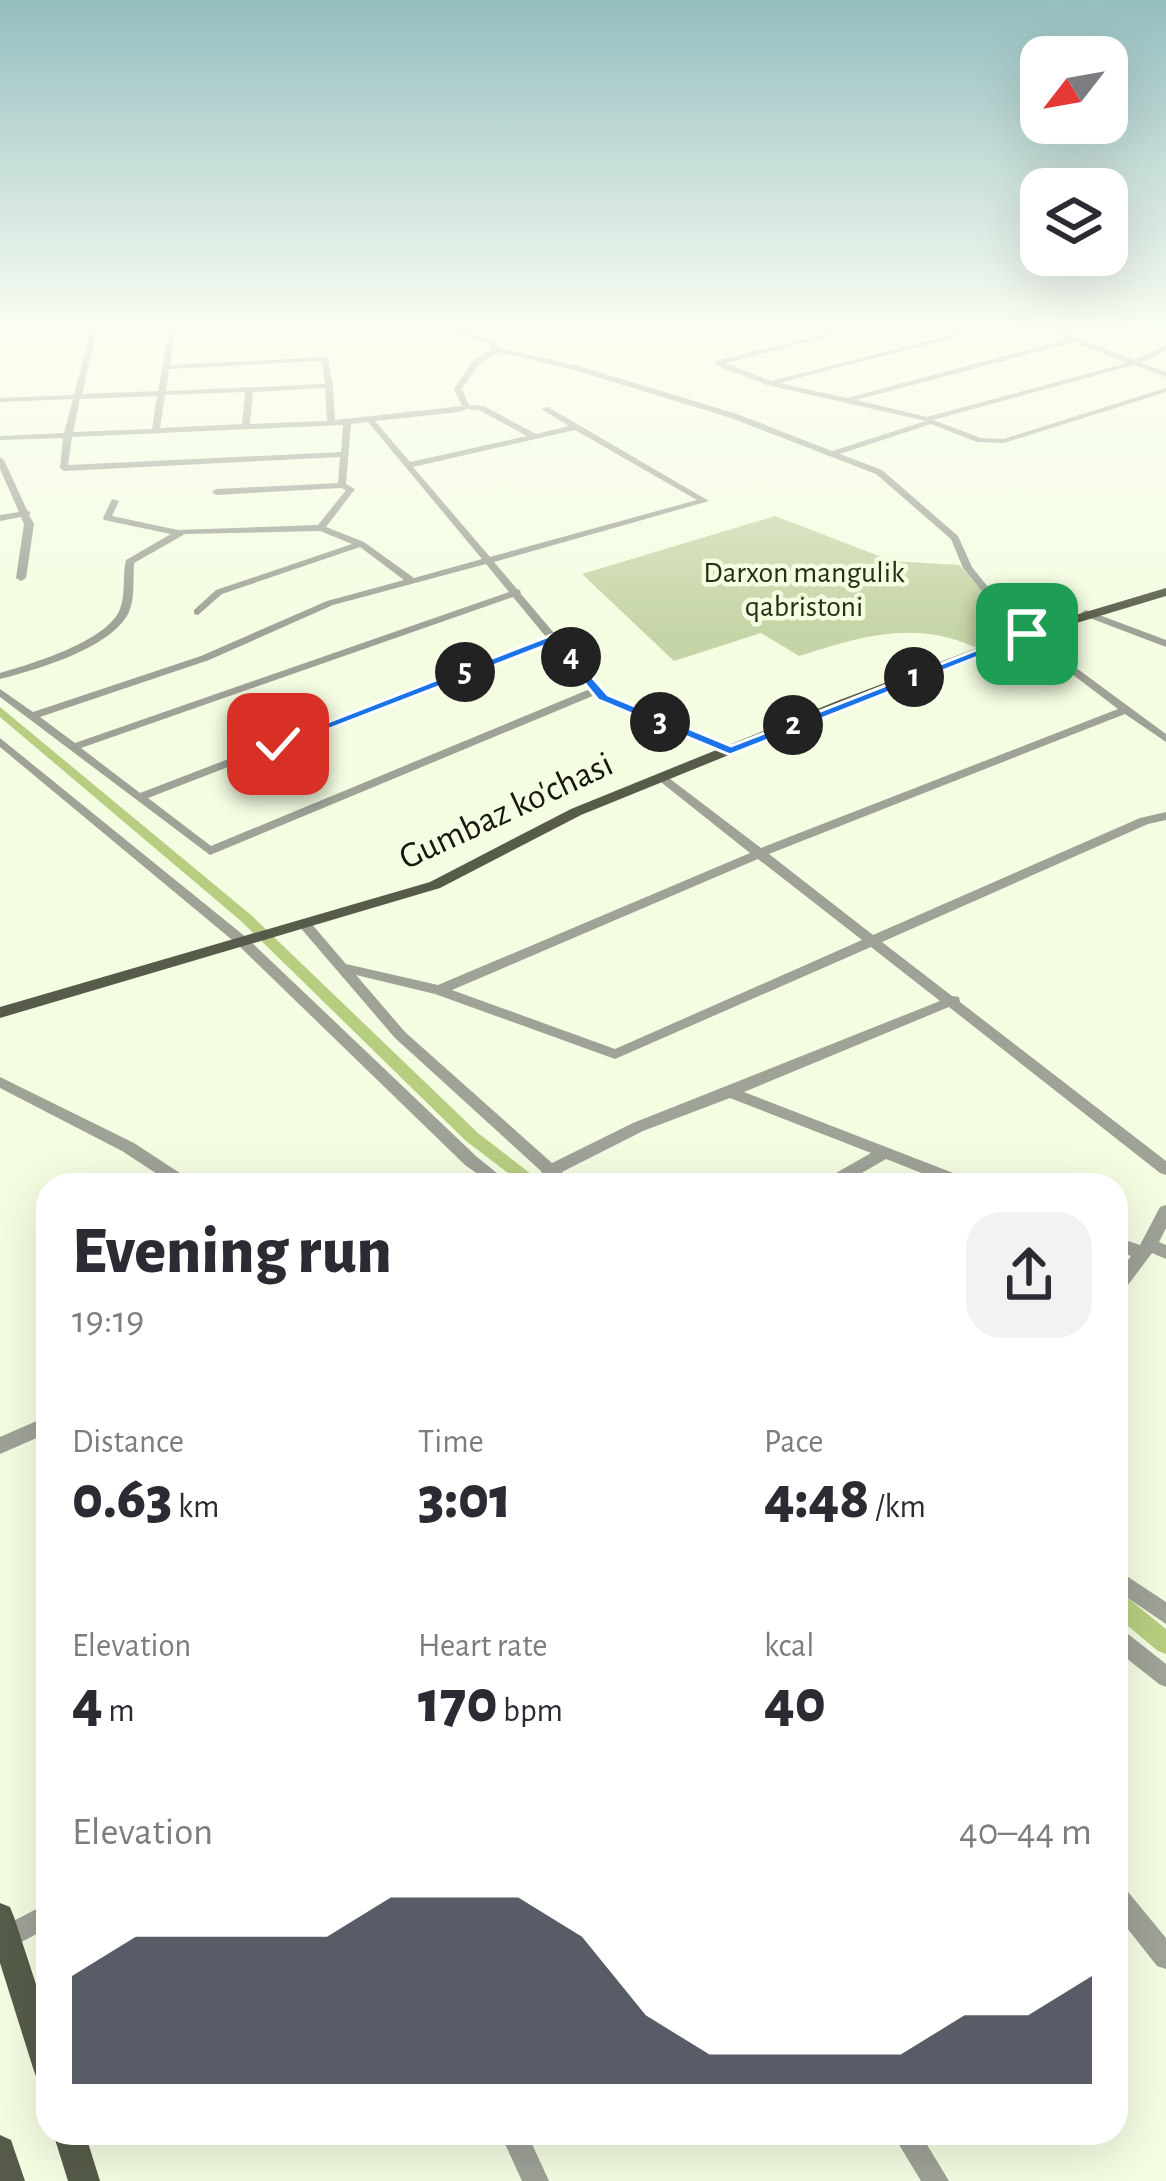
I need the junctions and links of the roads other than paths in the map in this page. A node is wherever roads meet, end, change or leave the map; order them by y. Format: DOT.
graph roads {
  1 [pos="72,427"];
  2 [pos="155,427"];
  3 [pos="267,427"];
  4 [pos="346,427"];
  5 [pos="376,427"];
  6 [pos="517,427"];
  7 [pos="576,427"];
  8 [pos="753,427"];
  9 [pos="912,427"];
  10 [pos="945,427"];
  11 [pos="1049,427"];
  12 [pos="246,428"];
  13 [pos="154,432"];
  14 [pos="69,436"];
  15 [pos="534,436"];
  16 [pos="0,438"];
  17 [pos="343,454"];
  18 [pos="831,454"];
  19 [pos="0,460"];
  20 [pos="409,465"];
  21 [pos="342,485"];
  22 [pos="216,492"];
  23 [pos="116,501"];
  24 [pos="27,513"];
  25 [pos="0,518"];
  26 [pos="321,527"];
  27 [pos="175,532"];
  28 [pos="362,544"];
  29 [pos="488,558"];
  30 [pos="21,578"];
  31 [pos="412,580"];
  32 [pos="517,592"];
  33 [pos="1166,592"];
  34 [pos="198,612"];
  35 [pos="1079,616"];
  36 [pos="1027,634"];
  37 [pos="554,638"];
  38 [pos="1166,644"];
  39 [pos="0,676"];
  40 [pos="598,690"];
  41 [pos="0,692"];
  42 [pos="1127,709"];
  43 [pos="34,716"];
  44 [pos="1166,739"];
  45 [pos="0,741"];
  46 [pos="74,747"];
  47 [pos="730,751"];
  48 [pos="661,777"];
  49 [pos="140,797"];
  50 [pos="1166,817"];
  51 [pos="758,854"];
  52 [pos="305,925"];
  53 [pos="242,941"];
  54 [pos="874,943"];
  55 [pos="344,968"];
  56 [pos="439,990"];
  57 [pos="954,1000"];
  58 [pos="0,1013"];
  59 [pos="0,1082"];
  60 [pos="730,1092"];
  61 [pos="884,1153"];
  62 [pos="1166,1168"];
  63 [pos="548,1172"];
  64 [pos="168,1173"];
  65 [pos="488,1173"];
  66 [pos="849,1173"];
  67 [pos="936,1173"];
  68 [pos="1166,1210"];
  69 [pos="1153,1250"];
  70 [pos="1128,1276"];
  71 [pos="36,1430"];
  72 [pos="0,1446"];
  73 [pos="1128,1587"];
  74 [pos="1166,1614"];
  75 [pos="1128,1647"];
  76 [pos="1166,1677"];
  77 [pos="1128,1910"];
  78 [pos="36,1918"];
  79 [pos="3,1928"];
  80 [pos="1166,1957"];
  81 [pos="36,2031"];
  82 [pos="73,2145"];
  83 [pos="519,2145"];
  84 [pos="912,2145"];
  85 [pos="0,2151"];
  86 [pos="9,2181"];
  87 [pos="84,2181"];
  88 [pos="536,2181"];
  89 [pos="935,2181"];
  1 -- 14 [label="street"];
  2 -- 13 [label="street"];
  3 -- 12 [label="street"];
  4 -- 17 [label="street"];
  5 -- 20 [label="street"];
  6 -- 15 [label="street"];
  7 -- 15 [label="street"];
  7 -- 29 [label="street"];
  8 -- 18 [label="street"];
  9 -- 18 [label="street"];
  10 -- 11 [label="street"];
  12 -- 13 [label="street"];
  13 -- 14 [label="street"];
  14 -- 16 [label="street"];
  14 -- 17 [label="street"];
  15 -- 20 [label="street"];
  17 -- 21 [label="street"];
  18 -- 35 [label="street"];
  19 -- 24 [label="street"];
  20 -- 29 [label="street"];
  21 -- 22 [label="street"];
  21 -- 26 [label="street"];
  23 -- 27 [label="street"];
  24 -- 25 [label="street"];
  24 -- 30 [label="street"];
  26 -- 27 [label="street"];
  26 -- 28 [label="street"];
  27 -- 39 [label="street"];
  28 -- 31 [label="street"];
  28 -- 34 [label="street"];
  29 -- 31 [label="street"];
  29 -- 32 [label="street"];
  31 -- 43 [label="street"];
  32 -- 37 [label="street"];
  32 -- 46 [label="street"];
  33 -- 35 [label="main road, Gumbaz ko'chasi"];
  35 -- 36 [label="main road, Gumbaz ko'chasi"];
  35 -- 38 [label="street"];
  36 -- 42 [label="street"];
  36 -- 47 [label="main road, Gumbaz ko'chasi"];
  37 -- 40 [label="street"];
  37 -- 49 [label="street"];
  40 -- 47 [label="street"];
  40 -- 49 [label="street"];
  41 -- 43 [label="street"];
  42 -- 44 [label="street"];
  42 -- 51 [label="street"];
  43 -- 46 [label="street"];
  45 -- 53 [label="street"];
  46 -- 49 [label="street"];
  47 -- 48 [label="main road, Gumbaz ko'chasi"];
  48 -- 51 [label="street"];
  48 -- 52 [label="main road, Gumbaz ko'chasi"];
  50 -- 54 [label="street"];
  51 -- 54 [label="street"];
  51 -- 56 [label="street"];
  52 -- 53 [label="main road, Gumbaz ko'chasi"];
  52 -- 55 [label="street"];
  53 -- 58 [label="main road, Gumbaz ko'chasi"];
  53 -- 65 [label="street"];
  54 -- 56 [label="street"];
  54 -- 57 [label="street"];
  55 -- 56 [label="street"];
  55 -- 63 [label="street"];
  57 -- 60 [label="street"];
  57 -- 62 [label="street"];
  59 -- 64 [label="street"];
  60 -- 61 [label="street"];
  60 -- 63 [label="street"];
  61 -- 66 [label="street"];
  61 -- 67 [label="street"];
  68 -- 69 [label="street"];
  69 -- 70 [label="street"];
  71 -- 72 [label="street"];
  73 -- 74 [label="street"];
  75 -- 76 [label="street"];
  77 -- 80 [label="street"];
  78 -- 79 [label="street"];
  79 -- 81 [label="main road"];
  82 -- 87 [label="main road"];
  83 -- 88 [label="street"];
  84 -- 89 [label="street"];
  85 -- 86 [label="main road"];
}
